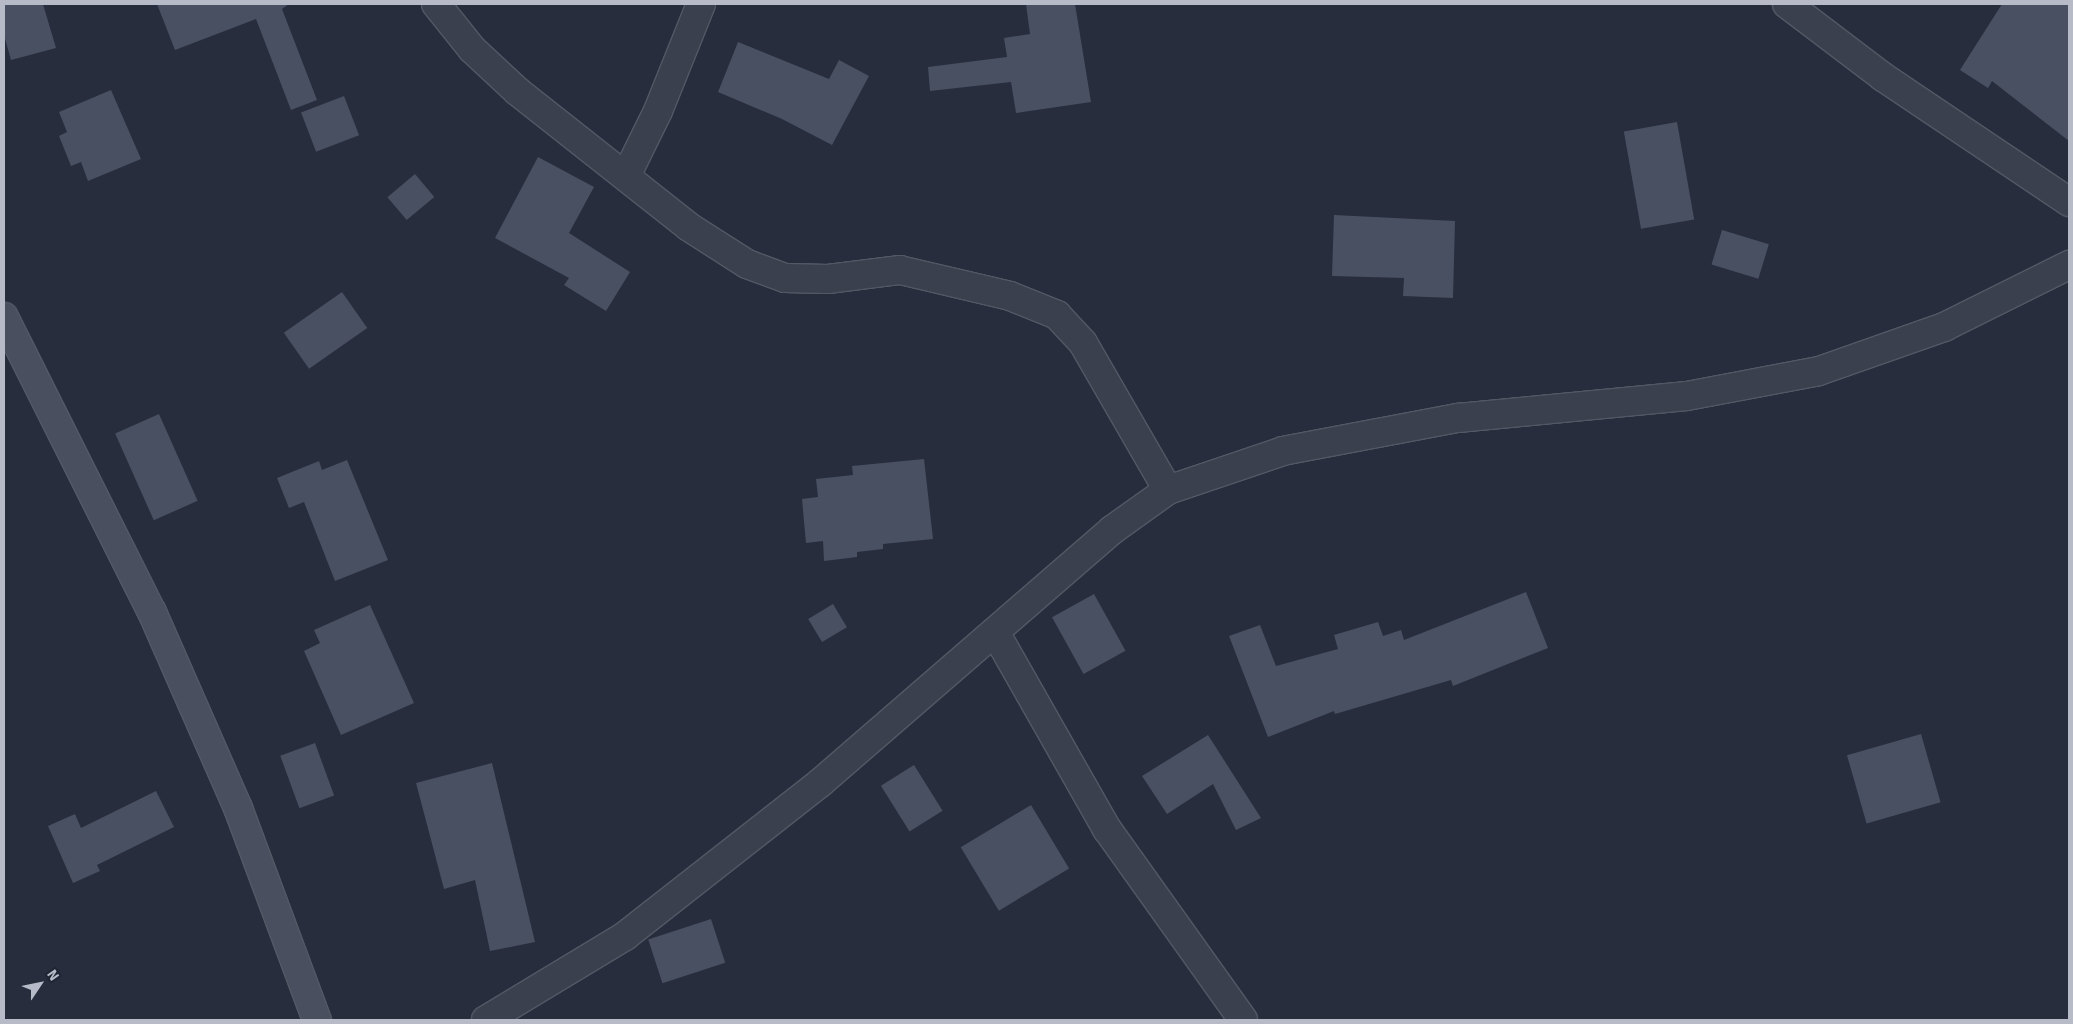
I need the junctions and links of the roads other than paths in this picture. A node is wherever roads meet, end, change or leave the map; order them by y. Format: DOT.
graph roads {
  1 [pos="436,4"];
  2 [pos="700,4"];
  3 [pos="1787,4"];
  4 [pos="626,176"];
  5 [pos="2069,202"];
  6 [pos="2069,265"];
  7 [pos="4,317"];
  8 [pos="1168,490"];
  9 [pos="995,632"];
  10 [pos="317,1020"];
  11 [pos="486,1020"];
  12 [pos="1243,1020"];
  1 -- 4 [label="street"];
  2 -- 4 [label="street"];
  3 -- 5 [label="street"];
  4 -- 8 [label="street"];
  6 -- 8 [label="street"];
  7 -- 10 [label="main road"];
  8 -- 9 [label="street"];
  9 -- 11 [label="street"];
  9 -- 12 [label="street"];
}
